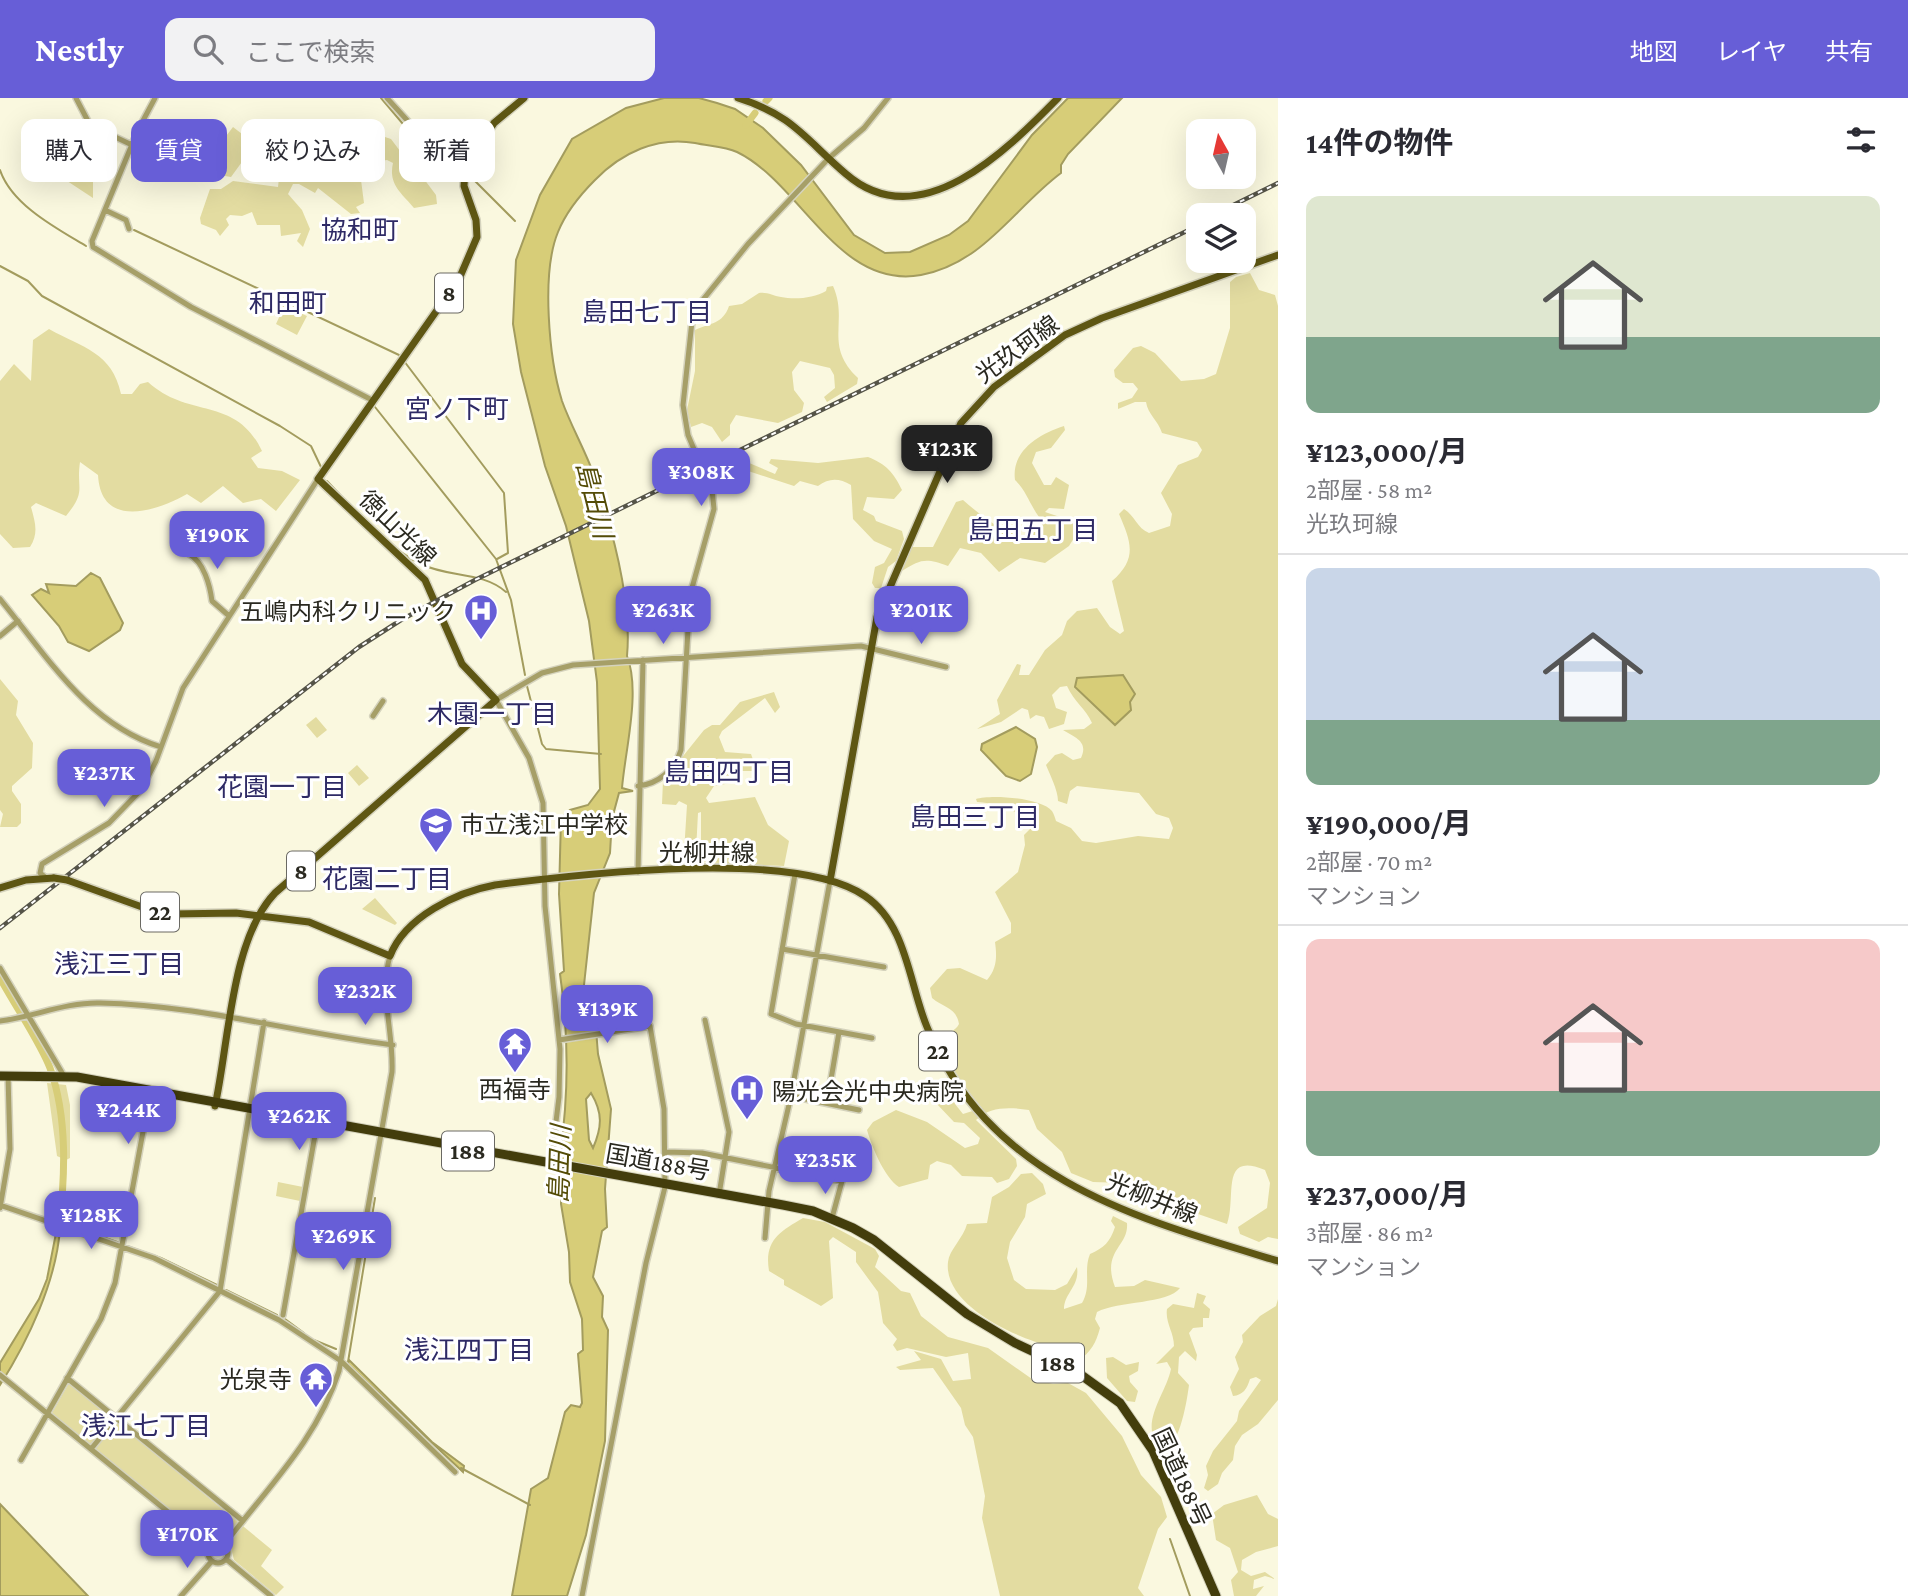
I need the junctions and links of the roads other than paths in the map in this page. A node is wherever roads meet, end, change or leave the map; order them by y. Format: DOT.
graph roads {
  1 [pos="76,98"];
  2 [pos="155,98"];
  3 [pos="387,98"];
  4 [pos="524,98"];
  5 [pos="738,98"];
  6 [pos="888,98"];
  7 [pos="1058,98"];
  8 [pos="145,119"];
  9 [pos="406,119"];
  10 [pos="495,122"];
  11 [pos="131,145"];
  12 [pos="131,147"];
  13 [pos="827,160"];
  14 [pos="464,182"];
  15 [pos="105,210"];
  16 [pos="129,229"];
  17 [pos="1278,255"];
  18 [pos="372,400"];
  19 [pos="318,479"];
  20 [pos="189,554"];
  21 [pos="0,599"];
  22 [pos="228,615"];
  23 [pos="18,621"];
  24 [pos="0,636"];
  25 [pos="870,647"];
  26 [pos="685,658"];
  27 [pos="640,660"];
  28 [pos="946,667"];
  29 [pos="496,700"];
  30 [pos="383,701"];
  31 [pos="373,716"];
  32 [pos="161,747"];
  33 [pos="638,786"];
  34 [pos="634,872"];
  35 [pos="795,874"];
  36 [pos="50,878"];
  37 [pos="548,879"];
  38 [pos="830,881"];
  39 [pos="0,888"];
  40 [pos="257,916"];
  41 [pos="782,949"];
  42 [pos="817,955"];
  43 [pos="390,956"];
  44 [pos="884,967"];
  45 [pos="0,968"];
  46 [pos="232,1016"];
  47 [pos="23,1017"];
  48 [pos="705,1020"];
  49 [pos="0,1021"];
  50 [pos="264,1022"];
  51 [pos="804,1026"];
  52 [pos="839,1032"];
  53 [pos="872,1038"];
  54 [pos="561,1040"];
  55 [pos="393,1045"];
  56 [pos="4,1078"];
  57 [pos="63,1078"];
  58 [pos="150,1094"];
  59 [pos="791,1096"];
  60 [pos="827,1103"];
  61 [pos="215,1104"];
  62 [pos="249,1110"];
  63 [pos="859,1110"];
  64 [pos="0,1117"];
  65 [pos="9,1117"];
  66 [pos="317,1124"];
  67 [pos="382,1134"];
  68 [pos="665,1152"];
  69 [pos="725,1157"];
  70 [pos="553,1165"];
  71 [pos="774,1166"];
  72 [pos="663,1185"];
  73 [pos="719,1195"];
  74 [pos="768,1205"];
  75 [pos="0,1206"];
  76 [pos="832,1218"];
  77 [pos="765,1238"];
  78 [pos="123,1248"];
  79 [pos="1278,1261"];
  80 [pos="220,1291"];
  81 [pos="283,1315"];
  82 [pos="341,1361"];
  83 [pos="3,1377"];
  84 [pos="67,1378"];
  85 [pos="48,1413"];
  86 [pos="116,1418"];
  87 [pos="91,1449"];
  88 [pos="21,1460"];
  89 [pos="455,1472"];
  90 [pos="243,1521"];
  91 [pos="224,1545"];
  92 [pos="211,1547"];
  93 [pos="226,1559"];
  94 [pos="212,1561"];
  95 [pos="181,1596"];
  96 [pos="271,1596"];
  97 [pos="582,1596"];
  98 [pos="1216,1596"];
  1 -- 11 [label="street"];
  2 -- 8 [label="street"];
  3 -- 9 [label="street"];
  4 -- 10 [label="main road"];
  5 -- 13 [label="main road"];
  6 -- 13 [label="street"];
  7 -- 13 [label="main road"];
  12 -- 15 [label="street"];
  13 -- 26 [label="street, bridge"];
  14 -- 18 [label="main road, 8"];
  15 -- 16 [label="street"];
  15 -- 18 [label="street"];
  17 -- 25 [label="main road, 光玖珂線"];
  18 -- 19 [label="main road, 8"];
  19 -- 22 [label="street"];
  19 -- 29 [label="main road, 徳山光線"];
  20 -- 22 [label="street"];
  21 -- 23 [label="street"];
  22 -- 32 [label="street"];
  23 -- 24 [label="street"];
  23 -- 32 [label="street"];
  25 -- 26 [label="street"];
  25 -- 28 [label="street"];
  25 -- 38 [label="main road, 光玖珂線"];
  26 -- 27 [label="street"];
  26 -- 33 [label="street"];
  27 -- 29 [label="street"];
  27 -- 33 [label="street"];
  29 -- 37 [label="street"];
  29 -- 40 [label="main road, 8"];
  30 -- 31 [label="street"];
  32 -- 36 [label="street"];
  33 -- 34 [label="street"];
  34 -- 35 [label="main road, 光柳井線 / 22"];
  34 -- 37 [label="main road, 光柳井線 / 22"];
  35 -- 38 [label="main road, 光柳井線 / 22"];
  35 -- 41 [label="street"];
  36 -- 39 [label="main road, 22"];
  36 -- 40 [label="main road, 22, bridge"];
  37 -- 43 [label="main road, 光柳井線 / 22"];
  37 -- 54 [label="street"];
  38 -- 42 [label="street"];
  38 -- 79 [label="main road, 光柳井線 / 22"];
  40 -- 43 [label="main road, 22"];
  40 -- 46 [label="main road, 8"];
  41 -- 42 [label="street"];
  41 -- 51 [label="street"];
  42 -- 44 [label="street"];
  42 -- 51 [label="street"];
  43 -- 55 [label="street"];
  45 -- 47 [label="street"];
  46 -- 47 [label="street"];
  46 -- 50 [label="street"];
  46 -- 61 [label="main road, 8"];
  47 -- 49 [label="street"];
  47 -- 57 [label="street"];
  48 -- 69 [label="street"];
  50 -- 55 [label="street"];
  50 -- 62 [label="street"];
  51 -- 52 [label="street"];
  51 -- 59 [label="street"];
  52 -- 53 [label="street"];
  52 -- 60 [label="street"];
  54 -- 68 [label="street"];
  54 -- 70 [label="street"];
  55 -- 67 [label="street"];
  56 -- 57 [label="highway, 国道188号 / 188"];
  56 -- 65 [label="street"];
  57 -- 58 [label="highway, 国道188号 / 188"];
  57 -- 61 [label="highway, 国道188号 / 188"];
  58 -- 61 [label="highway, 国道188号 / 188"];
  58 -- 78 [label="street"];
  59 -- 60 [label="street"];
  59 -- 71 [label="street"];
  60 -- 63 [label="street"];
  61 -- 62 [label="highway, 国道188号 / 188"];
  62 -- 66 [label="highway, 国道188号 / 188"];
  62 -- 67 [label="highway, 国道188号 / 188"];
  62 -- 80 [label="street"];
  64 -- 65 [label="street"];
  65 -- 75 [label="street"];
  66 -- 67 [label="highway, 国道188号 / 188"];
  66 -- 81 [label="street"];
  67 -- 70 [label="highway, 国道188号 / 188"];
  67 -- 82 [label="street"];
  68 -- 69 [label="street"];
  68 -- 72 [label="street"];
  69 -- 71 [label="street"];
  69 -- 73 [label="street"];
  70 -- 72 [label="highway, 国道188号 / 188"];
  71 -- 74 [label="street"];
  71 -- 76 [label="street"];
  72 -- 73 [label="highway, 国道188号 / 188"];
  72 -- 97 [label="street"];
  73 -- 74 [label="highway, 国道188号 / 188"];
  74 -- 76 [label="highway, 国道188号 / 188"];
  74 -- 77 [label="street"];
  75 -- 78 [label="street"];
  76 -- 98 [label="highway, 国道188号 / 188"];
  78 -- 80 [label="street"];
  78 -- 84 [label="street"];
  80 -- 82 [label="street"];
  80 -- 86 [label="street"];
  82 -- 89 [label="street"];
  82 -- 90 [label="street"];
  83 -- 85 [label="street"];
  84 -- 85 [label="street"];
  84 -- 86 [label="street"];
  85 -- 87 [label="street"];
  85 -- 88 [label="street"];
  86 -- 87 [label="street"];
  86 -- 90 [label="street"];
  87 -- 92 [label="street"];
  90 -- 91 [label="street"];
  91 -- 92 [label="street"];
  91 -- 93 [label="street"];
  92 -- 94 [label="street"];
  93 -- 94 [label="street"];
  93 -- 96 [label="street"];
  94 -- 95 [label="street"];
}
